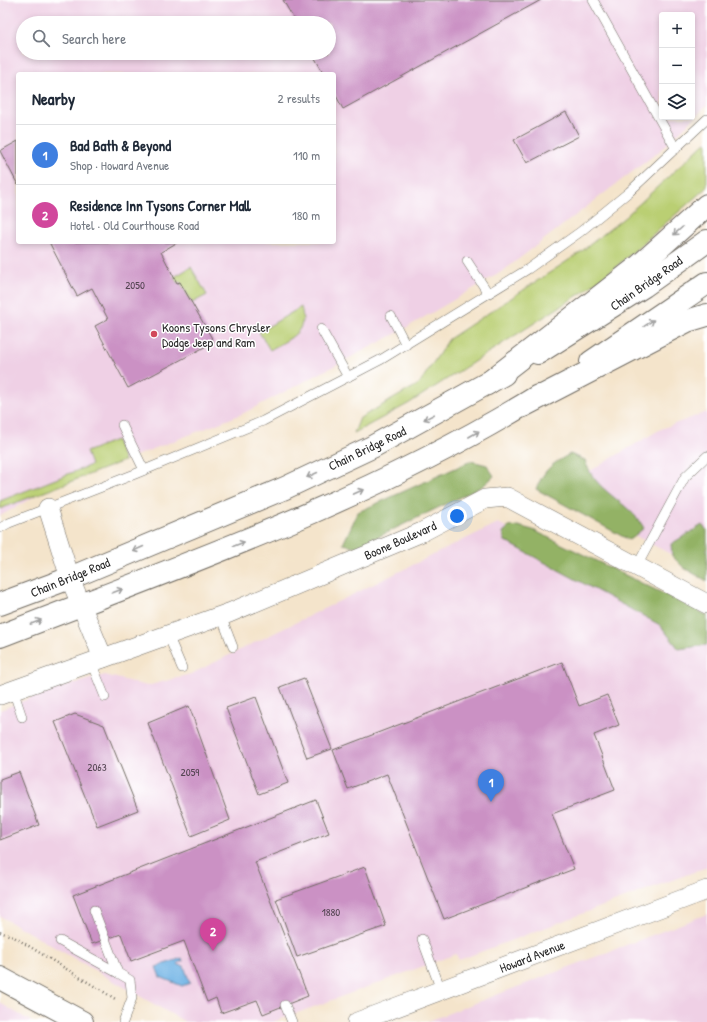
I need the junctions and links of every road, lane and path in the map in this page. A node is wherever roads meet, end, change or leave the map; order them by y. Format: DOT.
graph roads {
  1 [pos="592,0"];
  2 [pos="707,119"];
  3 [pos="676,149"];
  4 [pos="707,205"];
  5 [pos="707,241"];
  6 [pos="467,261"];
  7 [pos="707,283"];
  8 [pos="488,293"];
  9 [pos="707,315"];
  10 [pos="391,316"];
  11 [pos="320,329"];
  12 [pos="406,345"];
  13 [pos="348,377"];
  14 [pos="487,384"];
  15 [pos="523,406"];
  16 [pos="122,425"];
  17 [pos="707,456"];
  18 [pos="144,470"];
  19 [pos="48,508"];
  20 [pos="0,528"];
  21 [pos="637,566"];
  22 [pos="70,578"];
  23 [pos="0,604"];
  24 [pos="707,604"];
  25 [pos="81,605"];
  26 [pos="221,616"];
  27 [pos="168,635"];
  28 [pos="0,636"];
  29 [pos="232,647"];
  30 [pos="97,660"];
  31 [pos="182,668"];
  32 [pos="6,693"];
  33 [pos="105,697"];
  34 [pos="22,717"];
  35 [pos="707,890"];
  36 [pos="94,910"];
  37 [pos="0,932"];
  38 [pos="422,939"];
  39 [pos="60,941"];
  40 [pos="118,973"];
  41 [pos="0,978"];
  42 [pos="441,990"];
  43 [pos="117,1000"];
  44 [pos="285,1005"];
  45 [pos="58,1017"];
  46 [pos="82,1022"];
  47 [pos="123,1022"];
  48 [pos="292,1022"];
  49 [pos="356,1022"];
  1 -- 3 [label="lane"];
  2 -- 3 [label="lane"];
  3 -- 8 [label="lane"];
  4 -- 14 [label="main road, one-way"];
  5 -- 14 [label="main road, Chain Bridge Road"];
  6 -- 8 [label="lane"];
  15 -- 7 [label="main road, one-way"];
  8 -- 12 [label="lane"];
  9 -- 15 [label="main road"];
  10 -- 12 [label="lane"];
  11 -- 13 [label="lane"];
  12 -- 13 [label="lane"];
  13 -- 18 [label="lane"];
  14 -- 22 [label="main road, Chain Bridge Road, one-way"];
  25 -- 15 [label="main road, one-way"];
  16 -- 18 [label="lane"];
  17 -- 21 [label="lane"];
  18 -- 19 [label="lane"];
  19 -- 20 [label="lane"];
  19 -- 22 [label="street"];
  21 -- 24 [label="street, Boone Boulevard"];
  21 -- 26 [label="street, Boone Boulevard"];
  22 -- 23 [label="main road, Chain Bridge Road"];
  22 -- 25 [label="street"];
  28 -- 25 [label="main road, one-way"];
  25 -- 30 [label="street"];
  26 -- 27 [label="street, Boone Boulevard"];
  26 -- 29 [label="lane"];
  27 -- 30 [label="street, Boone Boulevard"];
  27 -- 31 [label="lane"];
  30 -- 32 [label="street, Boone Boulevard"];
  30 -- 33 [label="lane"];
  32 -- 34 [label="lane"];
  35 -- 42 [label="street, Howard Avenue"];
  36 -- 40 [label="lane"];
  37 -- 43 [label="path"];
  38 -- 42 [label="lane"];
  39 -- 40 [label="lane"];
  40 -- 47 [label="lane"];
  41 -- 45 [label="main road"];
  42 -- 49 [label="street, Howard Avenue"];
  44 -- 48 [label="lane"];
  45 -- 46 [label="main road"];
}
